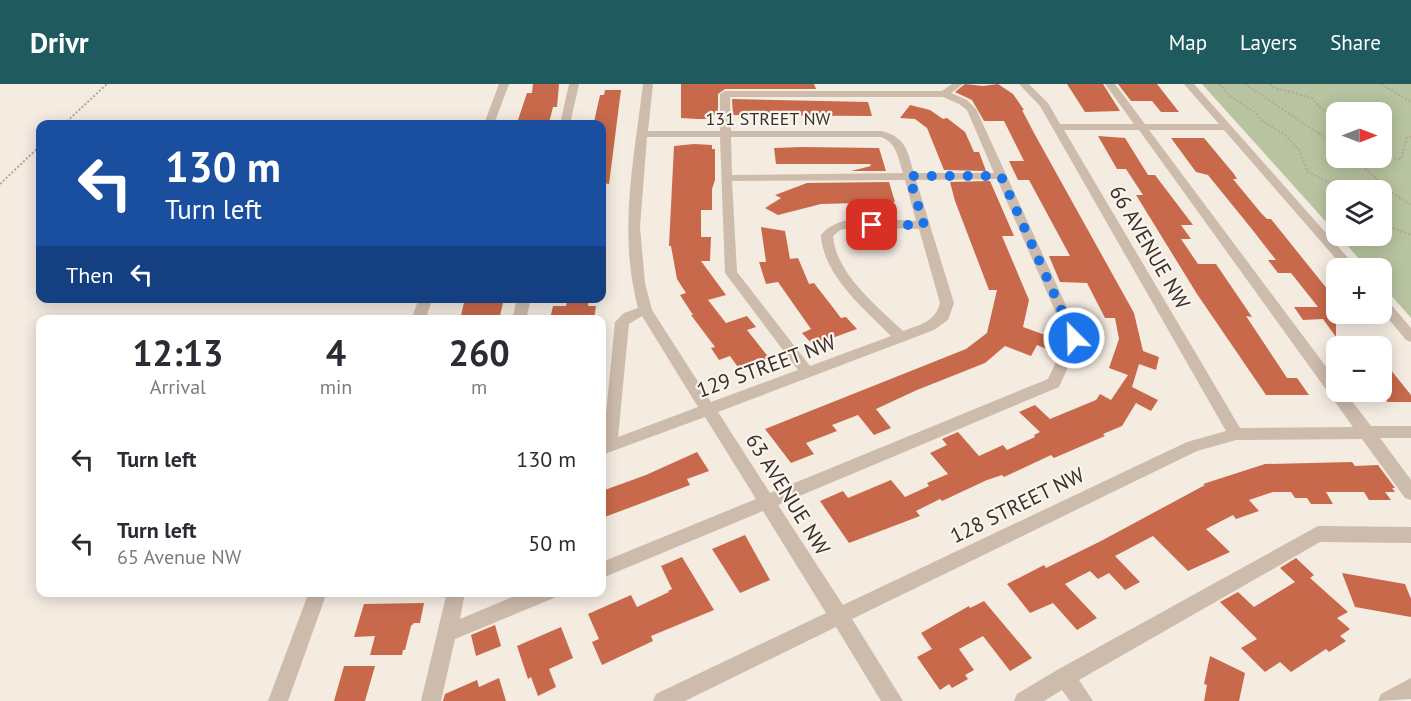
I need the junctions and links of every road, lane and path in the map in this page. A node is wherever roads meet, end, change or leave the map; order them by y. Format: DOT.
graph roads {
  1 [pos="107,84"];
  2 [pos="504,84"];
  3 [pos="574,84"];
  4 [pos="648,84"];
  5 [pos="958,84"];
  6 [pos="1024,84"];
  7 [pos="1110,84"];
  8 [pos="1189,84"];
  9 [pos="1219,84"];
  10 [pos="1245,84"];
  11 [pos="1270,84"];
  12 [pos="1381,84"];
  13 [pos="944,94"];
  14 [pos="1411,102"];
  15 [pos="1326,111"];
  16 [pos="68,120"];
  17 [pos="490,120"];
  18 [pos="566,120"];
  19 [pos="1057,127"];
  20 [pos="1143,127"];
  21 [pos="1227,127"];
  22 [pos="643,134"];
  23 [pos="725,134"];
  24 [pos="1411,137"];
  25 [pos="1326,138"];
  26 [pos="36,150"];
  27 [pos="1392,158"];
  28 [pos="1364,168"];
  29 [pos="909,176"];
  30 [pos="1001,176"];
  31 [pos="726,178"];
  32 [pos="1326,181"];
  33 [pos="0,184"];
  34 [pos="1411,205"];
  35 [pos="924,225"];
  36 [pos="1392,228"];
  37 [pos="1411,235"];
  38 [pos="1342,258"];
  39 [pos="645,310"];
  40 [pos="1392,314"];
  41 [pos="1411,336"];
  42 [pos="901,338"];
  43 [pos="808,373"];
  44 [pos="708,410"];
  45 [pos="1366,432"];
  46 [pos="1411,432"];
  47 [pos="1236,434"];
  48 [pos="606,440"];
  49 [pos="606,447"];
  50 [pos="1411,493"];
  51 [pos="767,503"];
  52 [pos="1411,535"];
  53 [pos="606,568"];
  54 [pos="316,597"];
  55 [pos="455,597"];
  56 [pos="535,597"];
  57 [pos="839,616"];
  58 [pos="447,633"];
  59 [pos="1064,676"];
  60 [pos="1411,688"];
  61 [pos="278,701"];
  62 [pos="431,701"];
  63 [pos="663,701"];
  64 [pos="893,701"];
  65 [pos="1024,701"];
  66 [pos="1083,701"];
  67 [pos="1388,701"];
  1 -- 16 [label="path"];
  2 -- 17 [label="street"];
  3 -- 18 [label="street"];
  4 -- 22 [label="street, 63 AVENUE NW"];
  5 -- 13 [label="street"];
  6 -- 19 [label="street, 66 AVENUE NW"];
  7 -- 20 [label="street"];
  8 -- 21 [label="street"];
  9 -- 32 [label="path"];
  10 -- 25 [label="path"];
  11 -- 15 [label="path"];
  12 -- 14 [label="path"];
  13 -- 23 [label="street"];
  13 -- 30 [label="street"];
  19 -- 20 [label="street"];
  19 -- 47 [label="street, 66 AVENUE NW"];
  20 -- 21 [label="street"];
  20 -- 45 [label="street"];
  21 -- 38 [label="street"];
  22 -- 23 [label="street, 131 STREET NW"];
  22 -- 39 [label="street, 63 AVENUE NW"];
  23 -- 29 [label="street, 131 STREET NW"];
  23 -- 31 [label="street"];
  24 -- 27 [label="path"];
  26 -- 33 [label="path"];
  28 -- 34 [label="path"];
  29 -- 30 [label="street"];
  29 -- 31 [label="street"];
  29 -- 35 [label="street"];
  30 -- 51 [label="street"];
  31 -- 43 [label="street"];
  35 -- 42 [label="street, 129 STREET NW"];
  35 -- 42 [label="street"];
  36 -- 37 [label="path"];
  39 -- 44 [label="street, 63 AVENUE NW"];
  39 -- 48 [label="street"];
  40 -- 41 [label="street"];
  42 -- 43 [label="street, 129 STREET NW"];
  43 -- 44 [label="street, 129 STREET NW"];
  44 -- 49 [label="street, 129 STREET NW"];
  44 -- 51 [label="street, 63 AVENUE NW"];
  45 -- 46 [label="street, 128 STREET NW"];
  45 -- 47 [label="street, 128 STREET NW"];
  45 -- 50 [label="street"];
  47 -- 57 [label="street, 128 STREET NW"];
  51 -- 53 [label="street"];
  51 -- 57 [label="street, 63 AVENUE NW"];
  52 -- 59 [label="street"];
  54 -- 61 [label="street"];
  55 -- 58 [label="street"];
  56 -- 58 [label="street"];
  57 -- 63 [label="street, 128 STREET NW"];
  57 -- 64 [label="street, 63 AVENUE NW"];
  58 -- 62 [label="street"];
  59 -- 65 [label="street"];
  59 -- 66 [label="street"];
  60 -- 67 [label="street"];
}
